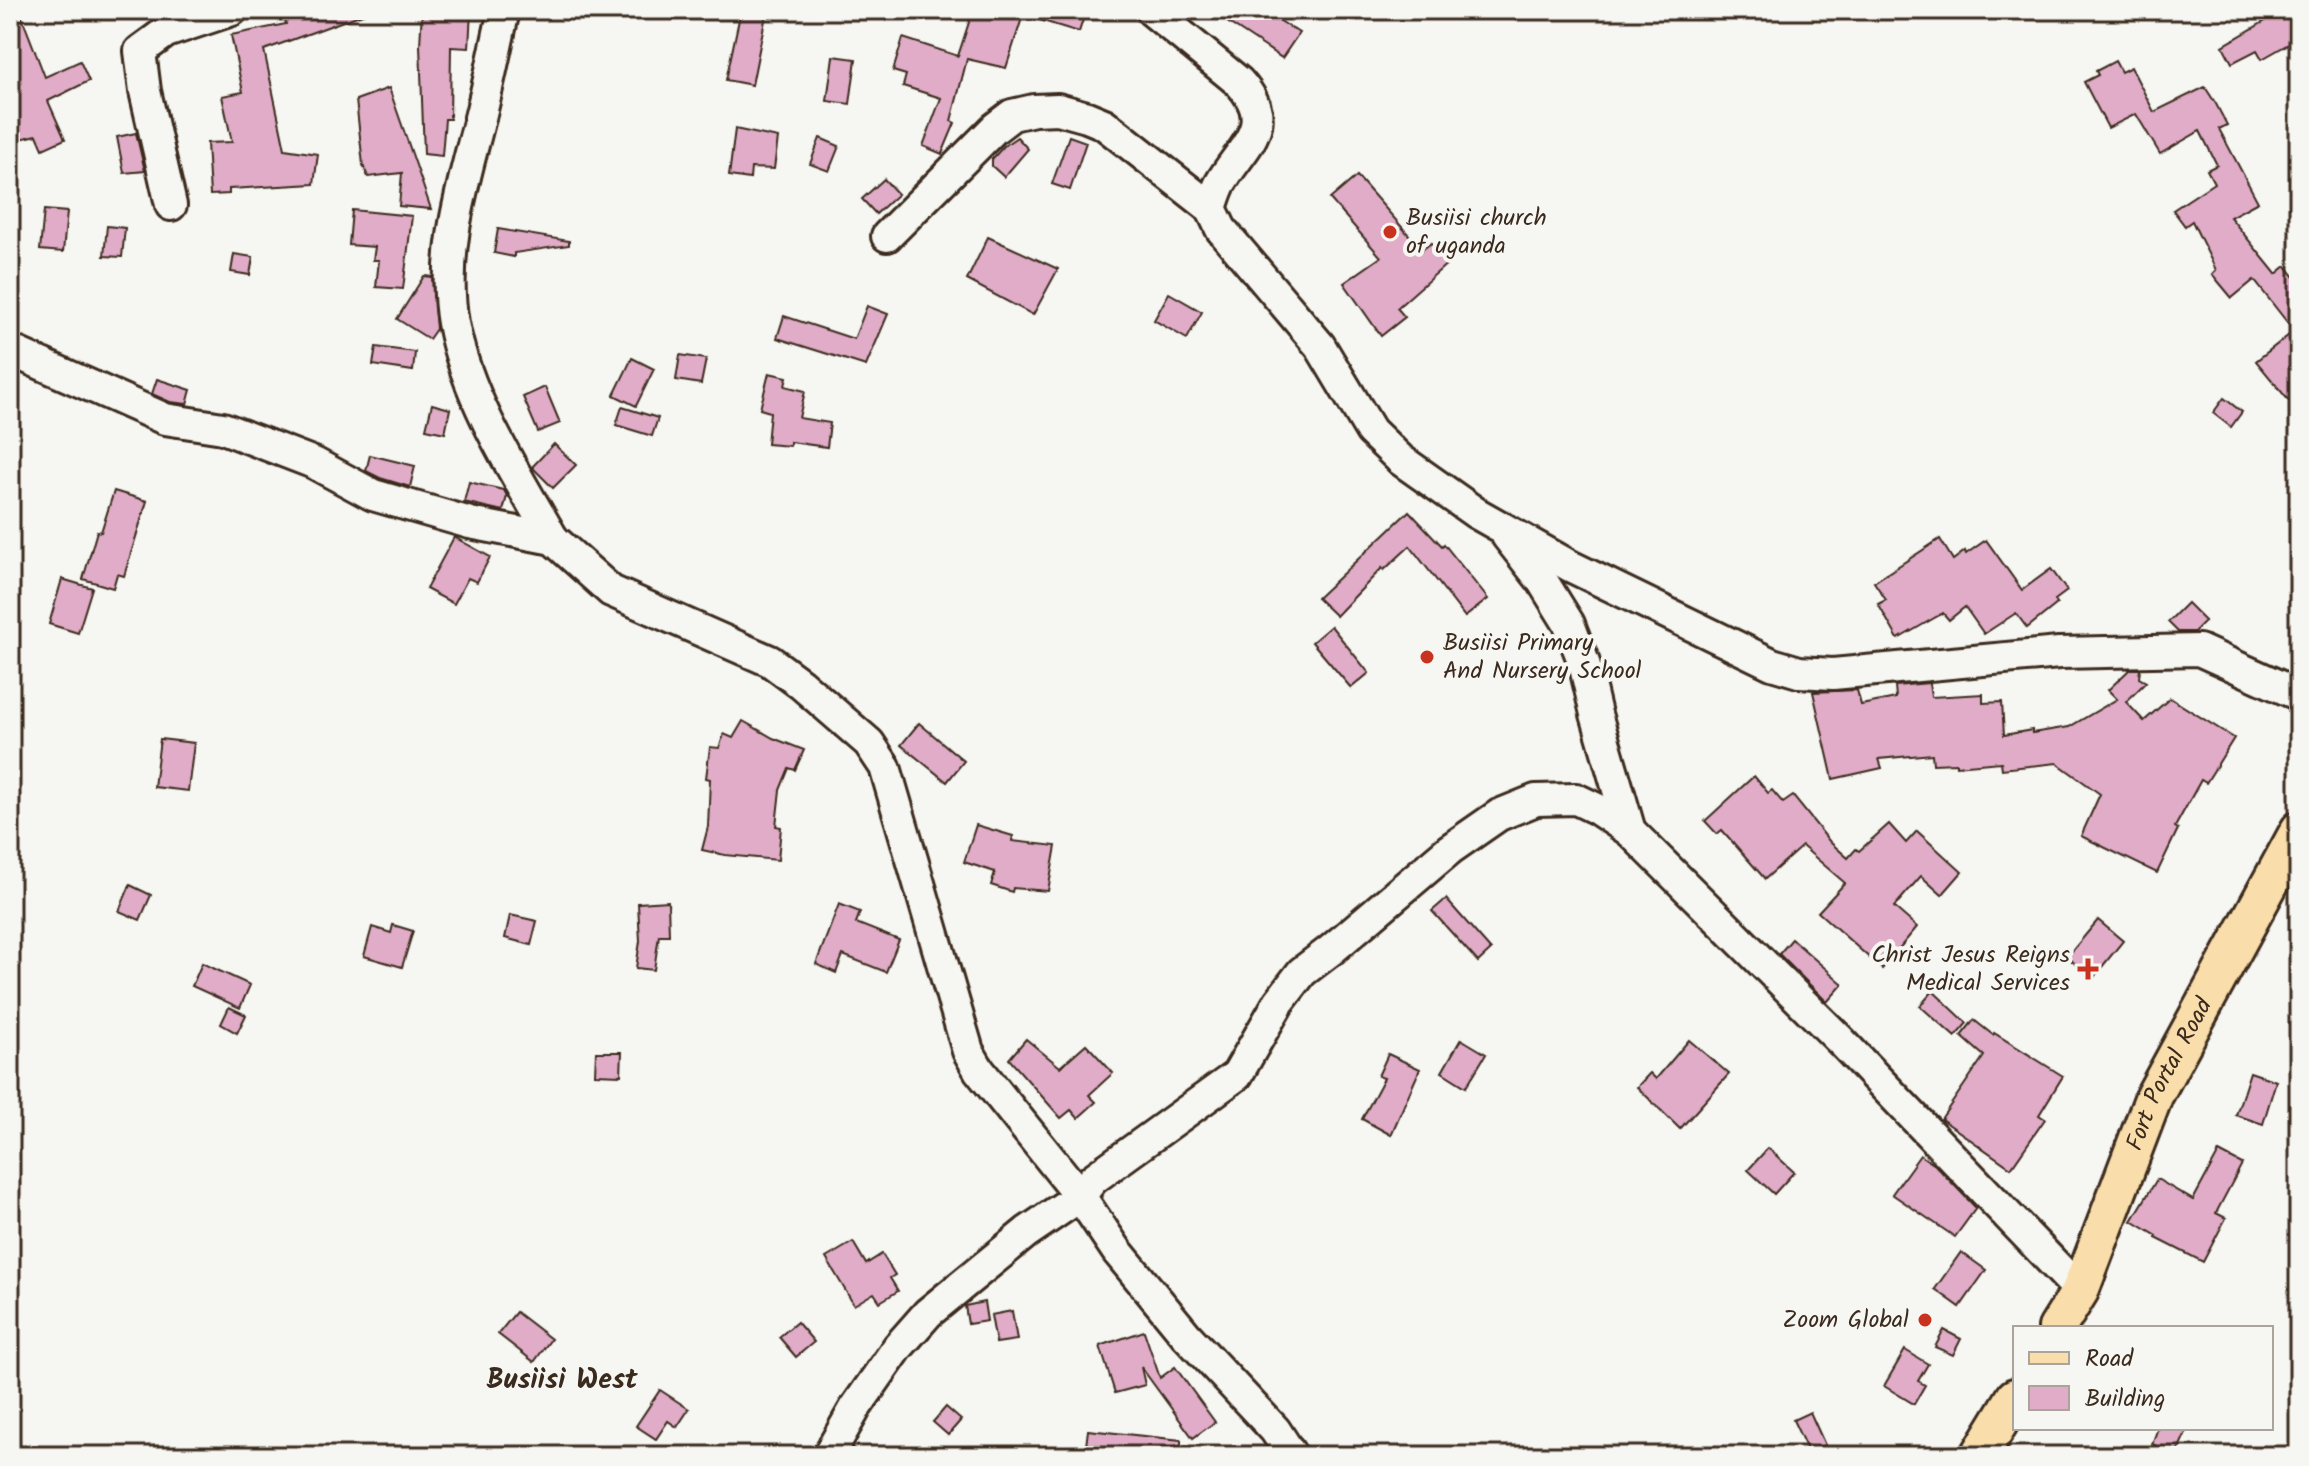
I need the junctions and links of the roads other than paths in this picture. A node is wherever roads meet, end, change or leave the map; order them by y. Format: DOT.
graph roads {
  1 [pos="232,10"];
  2 [pos="504,10"];
  3 [pos="1151,10"];
  4 [pos="171,205"];
  5 [pos="1211,208"];
  6 [pos="887,236"];
  7 [pos="10,350"];
  8 [pos="1499,525"];
  9 [pos="553,539"];
  10 [pos="2299,695"];
  11 [pos="2299,830"];
  12 [pos="1630,831"];
  13 [pos="1080,1196"];
  14 [pos="2080,1291"];
  15 [pos="2058,1326"];
  16 [pos="2013,1400"];
  17 [pos="828,1456"];
  18 [pos="1292,1456"];
  19 [pos="1979,1456"];
  1 -- 4 [label="street"];
  2 -- 9 [label="street"];
  3 -- 5 [label="street"];
  5 -- 6 [label="street"];
  5 -- 8 [label="street"];
  7 -- 9 [label="street"];
  8 -- 10 [label="street"];
  8 -- 12 [label="street"];
  9 -- 13 [label="street"];
  11 -- 14 [label="main road, Fort Portal Road"];
  12 -- 13 [label="street"];
  12 -- 14 [label="street"];
  13 -- 17 [label="street"];
  13 -- 18 [label="street"];
  14 -- 15 [label="main road, Fort Portal Road"];
  16 -- 19 [label="main road"];
}
